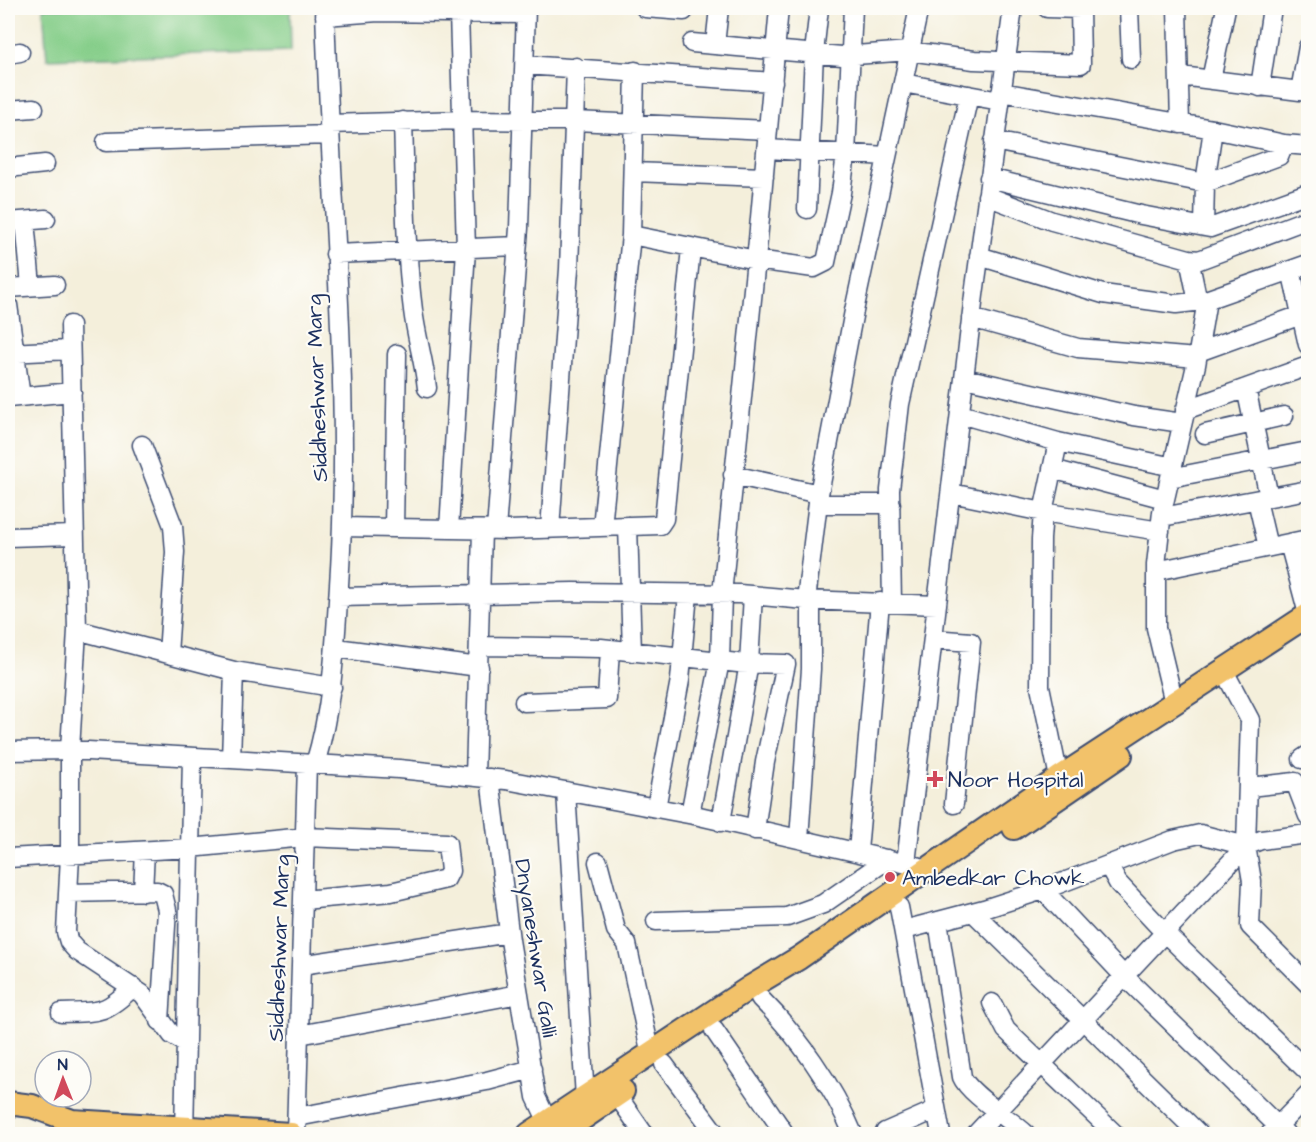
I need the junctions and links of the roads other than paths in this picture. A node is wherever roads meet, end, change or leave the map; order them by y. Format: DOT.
graph roads {
  1 [pos="645,8"];
  2 [pos="719,8"];
  3 [pos="779,8"];
  4 [pos="819,8"];
  5 [pos="853,8"];
  6 [pos="919,8"];
  7 [pos="1013,8"];
  8 [pos="1047,8"];
  9 [pos="1080,8"];
  10 [pos="1129,8"];
  11 [pos="1177,8"];
  12 [pos="1226,8"];
  13 [pos="1272,8"];
  14 [pos="526,11"];
  15 [pos="684,11"];
  16 [pos="325,12"];
  17 [pos="459,13"];
  18 [pos="692,43"];
  19 [pos="715,45"];
  20 [pos="1308,46"];
  21 [pos="775,50"];
  22 [pos="909,51"];
  23 [pos="814,53"];
  24 [pos="848,56"];
  25 [pos="1006,59"];
  26 [pos="1131,59"];
  27 [pos="525,65"];
  28 [pos="576,67"];
  29 [pos="635,71"];
  30 [pos="1181,76"];
  31 [pos="1211,80"];
  32 [pos="773,82"];
  33 [pos="903,83"];
  34 [pos="1260,87"];
  35 [pos="1304,92"];
  36 [pos="969,95"];
  37 [pos="1000,97"];
  38 [pos="34,108"];
  39 [pos="8,111"];
  40 [pos="462,120"];
  41 [pos="403,121"];
  42 [pos="523,121"];
  43 [pos="575,121"];
  44 [pos="634,124"];
  45 [pos="1180,124"];
  46 [pos="1213,129"];
  47 [pos="329,130"];
  48 [pos="767,140"];
  49 [pos="994,141"];
  50 [pos="106,142"];
  51 [pos="1284,144"];
  52 [pos="1308,146"];
  53 [pos="810,151"];
  54 [pos="846,154"];
  55 [pos="887,156"];
  56 [pos="45,164"];
  57 [pos="8,168"];
  58 [pos="633,172"];
  59 [pos="764,177"];
  60 [pos="989,178"];
  61 [pos="1205,183"];
  62 [pos="1308,193"];
  63 [pos="987,196"];
  64 [pos="807,209"];
  65 [pos="46,219"];
  66 [pos="1308,219"];
  67 [pos="16,221"];
  68 [pos="1204,227"];
  69 [pos="631,235"];
  70 [pos="517,246"];
  71 [pos="692,248"];
  72 [pos="466,249"];
  73 [pos="407,251"];
  74 [pos="335,254"];
  75 [pos="979,256"];
  76 [pos="1189,259"];
  77 [pos="756,260"];
  78 [pos="1308,264"];
  79 [pos="1291,270"];
  80 [pos="55,285"];
  81 [pos="31,286"];
  82 [pos="8,288"];
  83 [pos="1203,301"];
  84 [pos="8,305"];
  85 [pos="1301,315"];
  86 [pos="971,318"];
  87 [pos="70,325"];
  88 [pos="1308,345"];
  89 [pos="70,350"];
  90 [pos="11,353"];
  91 [pos="397,354"];
  92 [pos="1198,355"];
  93 [pos="1308,366"];
  94 [pos="964,378"];
  95 [pos="427,388"];
  96 [pos="1246,388"];
  97 [pos="72,392"];
  98 [pos="14,398"];
  99 [pos="960,414"];
  100 [pos="1284,416"];
  101 [pos="1184,417"];
  102 [pos="1254,423"];
  103 [pos="1205,434"];
  104 [pos="1058,442"];
  105 [pos="142,446"];
  106 [pos="1308,451"];
  107 [pos="1262,460"];
  108 [pos="1052,469"];
  109 [pos="1172,472"];
  110 [pos="733,475"];
  111 [pos="1308,490"];
  112 [pos="951,493"];
  113 [pos="1263,498"];
  114 [pos="819,499"];
  115 [pos="1165,499"];
  116 [pos="891,504"];
  117 [pos="1043,512"];
  118 [pos="1161,524"];
  119 [pos="628,526"];
  120 [pos="343,527"];
  121 [pos="603,527"];
  122 [pos="394,528"];
  123 [pos="449,529"];
  124 [pos="550,529"];
  125 [pos="489,530"];
  126 [pos="74,535"];
  127 [pos="8,537"];
  128 [pos="1308,539"];
  129 [pos="1289,543"];
  130 [pos="1268,547"];
  131 [pos="1156,571"];
  132 [pos="632,593"];
  133 [pos="688,594"];
  134 [pos="722,594"];
  135 [pos="482,595"];
  136 [pos="753,595"];
  137 [pos="338,597"];
  138 [pos="809,600"];
  139 [pos="886,602"];
  140 [pos="937,605"];
  141 [pos="1308,614"];
  142 [pos="1308,629"];
  143 [pos="77,630"];
  144 [pos="933,639"];
  145 [pos="480,646"];
  146 [pos="336,648"];
  147 [pos="610,649"];
  148 [pos="632,652"];
  149 [pos="168,654"];
  150 [pos="682,657"];
  151 [pos="720,661"];
  152 [pos="749,663"];
  153 [pos="479,667"];
  154 [pos="234,671"];
  155 [pos="1227,675"];
  156 [pos="332,687"];
  157 [pos="524,702"];
  158 [pos="1174,703"];
  159 [pos="70,750"];
  160 [pos="8,751"];
  161 [pos="192,757"];
  162 [pos="231,759"];
  163 [pos="311,764"];
  164 [pos="482,778"];
  165 [pos="1059,778"];
  166 [pos="1250,787"];
  167 [pos="566,791"];
  168 [pos="954,804"];
  169 [pos="656,808"];
  170 [pos="690,814"];
  171 [pos="1308,816"];
  172 [pos="722,822"];
  173 [pos="755,830"];
  174 [pos="1308,834"];
  175 [pos="305,837"];
  176 [pos="798,839"];
  177 [pos="1246,846"];
  178 [pos="190,848"];
  179 [pos="145,851"];
  180 [pos="858,851"];
  181 [pos="70,856"];
  182 [pos="8,858"];
  183 [pos="888,859"];
  184 [pos="598,862"];
  185 [pos="906,863"];
  186 [pos="1108,865"];
  187 [pos="929,869"];
  188 [pos="1043,890"];
  189 [pos="143,892"];
  190 [pos="68,893"];
  191 [pos="303,900"];
  192 [pos="899,907"];
  193 [pos="974,912"];
  194 [pos="656,921"];
  195 [pos="938,921"];
  196 [pos="904,930"];
  197 [pos="509,933"];
  198 [pos="1165,933"];
  199 [pos="301,966"];
  200 [pos="1125,976"];
  201 [pos="1308,984"];
  202 [pos="133,987"];
  203 [pos="519,994"];
  204 [pos="760,998"];
  205 [pos="992,1003"];
  206 [pos="61,1013"];
  207 [pos="1084,1020"];
  208 [pos="160,1022"];
  209 [pos="714,1030"];
  210 [pos="299,1035"];
  211 [pos="186,1043"];
  212 [pos="658,1059"];
  213 [pos="1043,1064"];
  214 [pos="531,1069"];
  215 [pos="1308,1072"];
  216 [pos="617,1095"];
  217 [pos="1308,1095"];
  218 [pos="585,1098"];
  219 [pos="8,1103"];
  220 [pos="935,1110"];
  221 [pos="999,1110"];
  222 [pos="72,1128"];
  223 [pos="177,1129"];
  224 [pos="295,1129"];
  225 [pos="546,1130"];
  226 [pos="1278,1132"];
  227 [pos="644,1134"];
  228 [pos="716,1134"];
  229 [pos="785,1134"];
  230 [pos="853,1134"];
  231 [pos="886,1134"];
  232 [pos="941,1134"];
  233 [pos="976,1134"];
  234 [pos="1026,1134"];
  235 [pos="1115,1134"];
  236 [pos="1199,1134"];
  1 -- 15 [label="street"];
  2 -- 19 [label="street"];
  3 -- 21 [label="street"];
  4 -- 23 [label="street"];
  5 -- 24 [label="street"];
  6 -- 22 [label="street"];
  7 -- 25 [label="street"];
  8 -- 9 [label="street"];
  9 -- 25 [label="street"];
  10 -- 26 [label="street"];
  11 -- 30 [label="street"];
  12 -- 31 [label="street"];
  13 -- 34 [label="street"];
  14 -- 17 [label="street"];
  14 -- 27 [label="street, Dnyaneshwar Galli"];
  16 -- 17 [label="street"];
  16 -- 47 [label="street, Siddheshwar Marg"];
  17 -- 40 [label="street"];
  18 -- 19 [label="street"];
  19 -- 21 [label="street"];
  20 -- 35 [label="street"];
  21 -- 23 [label="street"];
  21 -- 32 [label="street"];
  22 -- 24 [label="street"];
  22 -- 25 [label="street"];
  22 -- 33 [label="street"];
  23 -- 24 [label="street"];
  23 -- 53 [label="street"];
  24 -- 54 [label="street"];
  25 -- 37 [label="street"];
  27 -- 28 [label="street"];
  27 -- 42 [label="street, Dnyaneshwar Galli"];
  28 -- 29 [label="street"];
  28 -- 43 [label="street"];
  29 -- 32 [label="street"];
  29 -- 44 [label="street"];
  30 -- 31 [label="street"];
  30 -- 45 [label="street"];
  31 -- 34 [label="street"];
  32 -- 48 [label="street"];
  33 -- 36 [label="street"];
  33 -- 55 [label="street"];
  34 -- 35 [label="street"];
  36 -- 37 [label="street"];
  36 -- 116 [label="street"];
  37 -- 45 [label="street"];
  37 -- 49 [label="street"];
  38 -- 39 [label="street"];
  40 -- 41 [label="street"];
  40 -- 42 [label="street"];
  40 -- 72 [label="street"];
  41 -- 47 [label="street"];
  41 -- 73 [label="street"];
  42 -- 43 [label="street"];
  42 -- 70 [label="street, Dnyaneshwar Galli"];
  43 -- 44 [label="street"];
  43 -- 124 [label="street"];
  44 -- 48 [label="street"];
  44 -- 58 [label="street"];
  45 -- 46 [label="street"];
  46 -- 51 [label="street"];
  46 -- 61 [label="street"];
  47 -- 50 [label="street"];
  47 -- 74 [label="street, Siddheshwar Marg"];
  48 -- 53 [label="street"];
  48 -- 59 [label="street"];
  49 -- 60 [label="street"];
  49 -- 61 [label="street"];
  51 -- 52 [label="street"];
  51 -- 61 [label="street"];
  53 -- 54 [label="street"];
  53 -- 64 [label="street"];
  54 -- 55 [label="street"];
  54 -- 77 [label="street"];
  55 -- 114 [label="street"];
  56 -- 57 [label="street"];
  58 -- 59 [label="street"];
  58 -- 69 [label="street"];
  59 -- 77 [label="street"];
  60 -- 63 [label="street"];
  60 -- 68 [label="street"];
  61 -- 68 [label="street"];
  62 -- 68 [label="street"];
  63 -- 75 [label="street"];
  63 -- 76 [label="street"];
  65 -- 67 [label="street"];
  66 -- 76 [label="street"];
  67 -- 81 [label="street"];
  69 -- 71 [label="street"];
  69 -- 121 [label="street"];
  70 -- 72 [label="street"];
  70 -- 125 [label="street, Dnyaneshwar Galli"];
  71 -- 77 [label="street"];
  71 -- 119 [label="street"];
  72 -- 73 [label="street"];
  72 -- 123 [label="street"];
  73 -- 74 [label="street"];
  73 -- 95 [label="street"];
  74 -- 120 [label="street, Siddheshwar Marg"];
  75 -- 83 [label="street"];
  75 -- 86 [label="street"];
  76 -- 83 [label="street"];
  77 -- 110 [label="street"];
  78 -- 79 [label="street"];
  79 -- 83 [label="street"];
  79 -- 85 [label="street"];
  80 -- 81 [label="street"];
  81 -- 82 [label="street"];
  83 -- 92 [label="street"];
  84 -- 90 [label="street"];
  85 -- 88 [label="street"];
  85 -- 92 [label="street"];
  86 -- 92 [label="street"];
  86 -- 94 [label="street"];
  87 -- 89 [label="street"];
  89 -- 90 [label="street"];
  89 -- 97 [label="street"];
  90 -- 98 [label="street"];
  91 -- 122 [label="street"];
  92 -- 101 [label="street"];
  93 -- 96 [label="street"];
  94 -- 99 [label="street"];
  94 -- 101 [label="street"];
  96 -- 101 [label="street"];
  96 -- 102 [label="street"];
  97 -- 98 [label="street"];
  97 -- 126 [label="street"];
  99 -- 104 [label="street"];
  99 -- 112 [label="street"];
  100 -- 102 [label="street"];
  101 -- 109 [label="street"];
  102 -- 103 [label="street"];
  102 -- 107 [label="street"];
  104 -- 108 [label="street"];
  104 -- 109 [label="street"];
  105 -- 149 [label="street"];
  106 -- 107 [label="street"];
  107 -- 109 [label="street"];
  107 -- 113 [label="street"];
  108 -- 115 [label="street"];
  108 -- 117 [label="street"];
  109 -- 115 [label="street"];
  110 -- 114 [label="street"];
  110 -- 134 [label="street"];
  111 -- 113 [label="street"];
  112 -- 117 [label="street"];
  112 -- 140 [label="street"];
  113 -- 118 [label="street"];
  113 -- 130 [label="street"];
  114 -- 116 [label="street"];
  114 -- 138 [label="street"];
  115 -- 118 [label="street"];
  116 -- 139 [label="street"];
  117 -- 118 [label="street"];
  117 -- 165 [label="street"];
  118 -- 131 [label="street"];
  119 -- 121 [label="street"];
  119 -- 132 [label="street"];
  120 -- 122 [label="street"];
  120 -- 137 [label="street, Siddheshwar Marg"];
  121 -- 124 [label="street"];
  122 -- 123 [label="street"];
  123 -- 125 [label="street"];
  124 -- 125 [label="street"];
  125 -- 135 [label="street, Dnyaneshwar Galli"];
  126 -- 127 [label="street"];
  126 -- 143 [label="street"];
  128 -- 129 [label="street"];
  129 -- 130 [label="street"];
  129 -- 141 [label="street"];
  130 -- 131 [label="street"];
  131 -- 158 [label="street"];
  132 -- 133 [label="street"];
  132 -- 135 [label="street"];
  132 -- 148 [label="street"];
  133 -- 134 [label="street"];
  133 -- 150 [label="street"];
  134 -- 136 [label="street"];
  134 -- 151 [label="street"];
  135 -- 137 [label="street"];
  135 -- 145 [label="street, Dnyaneshwar Galli"];
  136 -- 138 [label="street"];
  136 -- 152 [label="street"];
  137 -- 146 [label="street, Siddheshwar Marg"];
  138 -- 139 [label="street"];
  138 -- 176 [label="street"];
  139 -- 140 [label="street"];
  139 -- 180 [label="street"];
  140 -- 144 [label="street"];
  141 -- 155 [label="main road"];
  142 -- 155 [label="main road"];
  143 -- 149 [label="street"];
  143 -- 159 [label="street"];
  144 -- 168 [label="street"];
  144 -- 185 [label="street"];
  145 -- 147 [label="street"];
  145 -- 153 [label="street, Dnyaneshwar Galli"];
  146 -- 153 [label="street"];
  146 -- 156 [label="street, Siddheshwar Marg"];
  147 -- 148 [label="street"];
  147 -- 157 [label="street"];
  148 -- 150 [label="street"];
  149 -- 154 [label="street"];
  150 -- 151 [label="street"];
  150 -- 169 [label="street"];
  151 -- 152 [label="street"];
  151 -- 170 [label="street"];
  152 -- 172 [label="street"];
  152 -- 173 [label="street"];
  153 -- 164 [label="street, Dnyaneshwar Galli"];
  154 -- 156 [label="street"];
  154 -- 162 [label="street"];
  155 -- 158 [label="main road"];
  155 -- 166 [label="street"];
  155 -- 192 [label="main road"];
  156 -- 163 [label="street, Siddheshwar Marg"];
  158 -- 165 [label="main road"];
  159 -- 160 [label="street"];
  159 -- 161 [label="street"];
  159 -- 181 [label="street"];
  161 -- 162 [label="street"];
  161 -- 178 [label="street"];
  162 -- 163 [label="street"];
  163 -- 164 [label="street"];
  163 -- 175 [label="street, Siddheshwar Marg"];
  164 -- 167 [label="street"];
  164 -- 197 [label="street, Dnyaneshwar Galli"];
  165 -- 187 [label="main road"];
  166 -- 171 [label="street"];
  166 -- 177 [label="street"];
  167 -- 169 [label="street"];
  167 -- 218 [label="street"];
  169 -- 170 [label="street"];
  170 -- 172 [label="street"];
  172 -- 173 [label="street"];
  173 -- 176 [label="street"];
  174 -- 177 [label="street"];
  175 -- 178 [label="street"];
  175 -- 191 [label="street, Siddheshwar Marg"];
  175 -- 191 [label="street"];
  176 -- 180 [label="street"];
  177 -- 186 [label="street"];
  177 -- 198 [label="street"];
  177 -- 201 [label="street"];
  178 -- 179 [label="street"];
  178 -- 211 [label="street"];
  179 -- 181 [label="street"];
  179 -- 189 [label="street"];
  180 -- 183 [label="street"];
  181 -- 182 [label="street"];
  181 -- 190 [label="street"];
  183 -- 185 [label="street"];
  183 -- 194 [label="street"];
  184 -- 212 [label="street"];
  185 -- 187 [label="street"];
  186 -- 188 [label="street"];
  186 -- 198 [label="street"];
  187 -- 212 [label="main road"];
  188 -- 193 [label="street"];
  188 -- 200 [label="street"];
  189 -- 190 [label="street"];
  189 -- 208 [label="street"];
  190 -- 202 [label="street"];
  191 -- 199 [label="street, Siddheshwar Marg"];
  192 -- 196 [label="street"];
  192 -- 204 [label="main road"];
  193 -- 195 [label="street"];
  193 -- 207 [label="street"];
  195 -- 196 [label="street"];
  195 -- 221 [label="street"];
  196 -- 220 [label="street"];
  197 -- 199 [label="street"];
  197 -- 203 [label="street, Dnyaneshwar Galli"];
  198 -- 200 [label="street"];
  198 -- 215 [label="street"];
  199 -- 210 [label="street, Siddheshwar Marg"];
  200 -- 207 [label="street"];
  200 -- 226 [label="street"];
  202 -- 206 [label="street"];
  202 -- 208 [label="street"];
  203 -- 210 [label="street"];
  203 -- 214 [label="street, Dnyaneshwar Galli"];
  204 -- 209 [label="main road"];
  204 -- 230 [label="street"];
  205 -- 213 [label="street"];
  207 -- 213 [label="street"];
  207 -- 236 [label="street"];
  208 -- 211 [label="street"];
  209 -- 212 [label="main road"];
  209 -- 229 [label="street"];
  210 -- 224 [label="street, Siddheshwar Marg"];
  211 -- 223 [label="street"];
  212 -- 216 [label="main road"];
  212 -- 218 [label="main road"];
  212 -- 228 [label="street"];
  213 -- 221 [label="street"];
  213 -- 235 [label="street"];
  214 -- 224 [label="street"];
  214 -- 225 [label="street, Dnyaneshwar Galli"];
  216 -- 225 [label="main road"];
  216 -- 227 [label="street"];
  217 -- 226 [label="street"];
  218 -- 225 [label="main road"];
  219 -- 222 [label="main road"];
  220 -- 231 [label="street"];
  220 -- 232 [label="street"];
  221 -- 233 [label="street"];
  221 -- 234 [label="street"];
  222 -- 223 [label="main road"];
  223 -- 224 [label="main road"];
}
